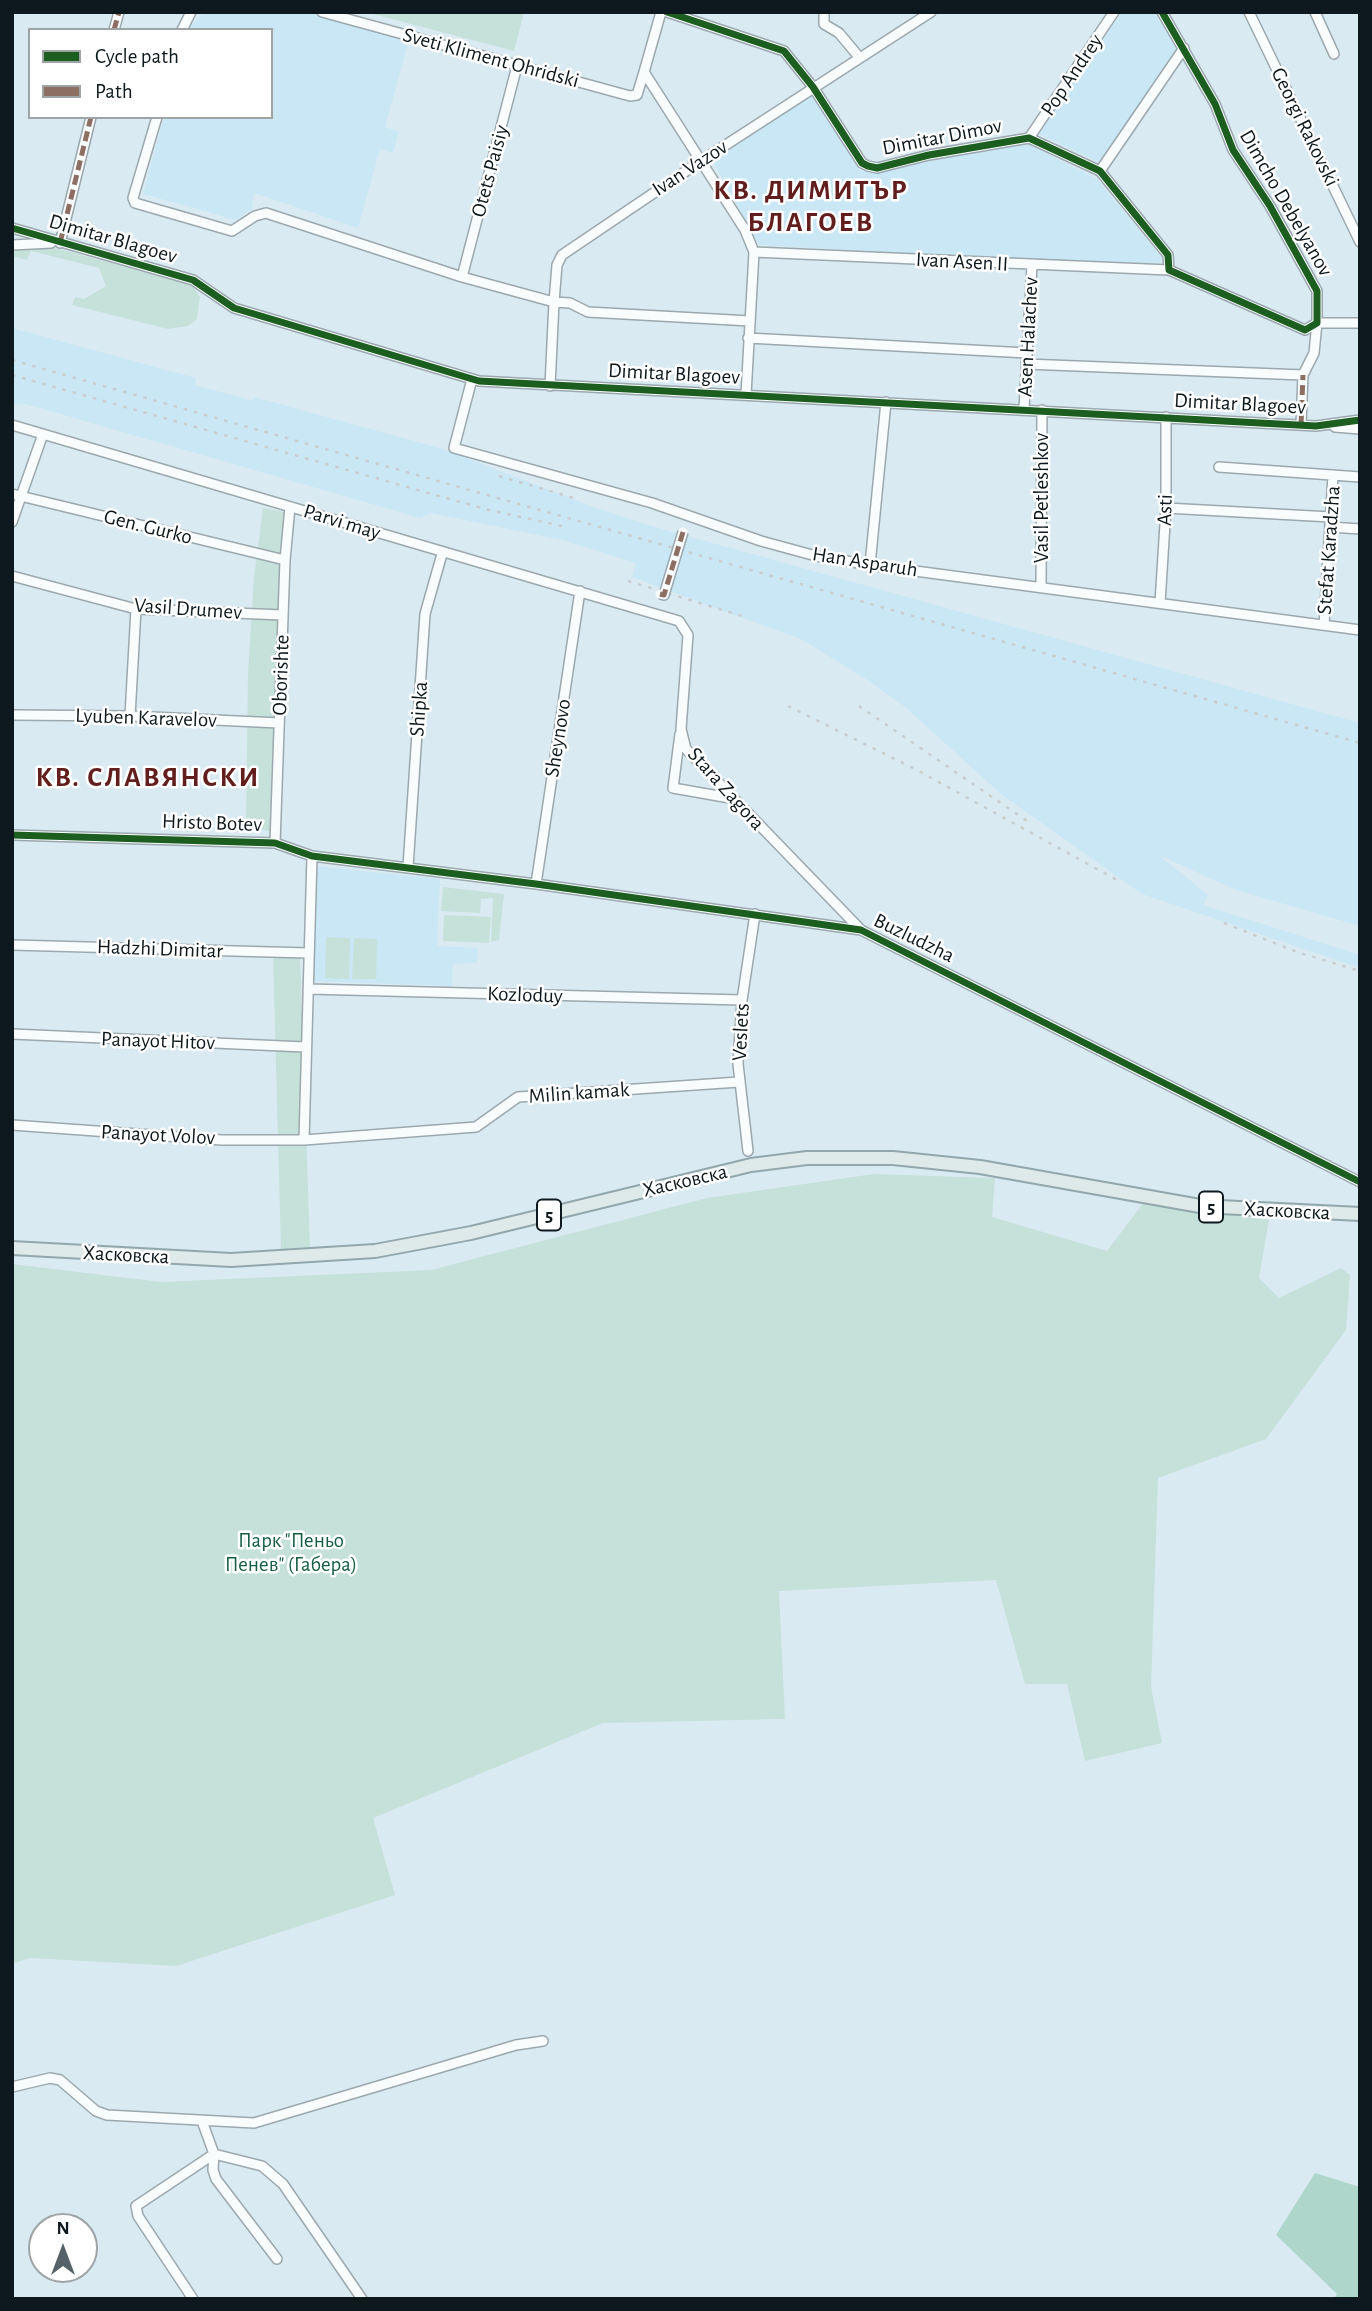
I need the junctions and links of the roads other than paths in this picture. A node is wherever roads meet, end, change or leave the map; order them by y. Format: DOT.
graph roads {
  1 [pos="191,12"];
  2 [pos="322,12"];
  3 [pos="661,12"];
  4 [pos="667,12"];
  5 [pos="824,12"];
  6 [pos="931,12"];
  7 [pos="1114,12"];
  8 [pos="1162,12"];
  9 [pos="1250,12"];
  10 [pos="1315,12"];
  11 [pos="184,28"];
  12 [pos="1184,48"];
  13 [pos="1334,54"];
  14 [pos="859,57"];
  15 [pos="517,66"];
  16 [pos="644,72"];
  17 [pos="813,87"];
  18 [pos="91,119"];
  19 [pos="156,119"];
  20 [pos="1029,138"];
  21 [pos="701,161"];
  22 [pos="1100,171"];
  23 [pos="12,228"];
  24 [pos="1360,242"];
  25 [pos="60,243"];
  26 [pos="12,245"];
  27 [pos="754,252"];
  28 [pos="1032,265"];
  29 [pos="1170,270"];
  30 [pos="462,277"];
  31 [pos="554,302"];
  32 [pos="750,321"];
  33 [pos="1317,323"];
  34 [pos="1360,323"];
  35 [pos="748,338"];
  36 [pos="1027,353"];
  37 [pos="1026,364"];
  38 [pos="1303,375"];
  39 [pos="472,379"];
  40 [pos="550,386"];
  41 [pos="747,395"];
  42 [pos="886,402"];
  43 [pos="1024,409"];
  44 [pos="1042,410"];
  45 [pos="1166,417"];
  46 [pos="1360,420"];
  47 [pos="12,425"];
  48 [pos="1301,425"];
  49 [pos="1316,426"];
  50 [pos="1360,429"];
  51 [pos="43,434"];
  52 [pos="1219,467"];
  53 [pos="1333,475"];
  54 [pos="1360,477"];
  55 [pos="12,494"];
  56 [pos="22,497"];
  57 [pos="290,507"];
  58 [pos="1166,508"];
  59 [pos="1331,517"];
  60 [pos="12,522"];
  61 [pos="1330,527"];
  62 [pos="1360,529"];
  63 [pos="683,532"];
  64 [pos="442,554"];
  65 [pos="285,560"];
  66 [pos="870,565"];
  67 [pos="12,576"];
  68 [pos="1041,586"];
  69 [pos="580,592"];
  70 [pos="660,594"];
  71 [pos="1160,603"];
  72 [pos="135,608"];
  73 [pos="283,615"];
  74 [pos="672,618"];
  75 [pos="1324,625"];
  76 [pos="1360,630"];
  77 [pos="12,715"];
  78 [pos="130,716"];
  79 [pos="279,723"];
  80 [pos="681,729"];
  81 [pos="731,798"];
  82 [pos="12,835"];
  83 [pos="275,843"];
  84 [pos="312,856"];
  85 [pos="408,867"];
  86 [pos="536,884"];
  87 [pos="755,914"];
  88 [pos="861,930"];
  89 [pos="12,945"];
  90 [pos="308,953"];
  91 [pos="307,989"];
  92 [pos="742,1000"];
  93 [pos="12,1034"];
  94 [pos="305,1047"];
  95 [pos="740,1082"];
  96 [pos="12,1125"];
  97 [pos="304,1140"];
  98 [pos="748,1151"];
  99 [pos="1360,1182"];
  100 [pos="1360,1214"];
  101 [pos="12,1248"];
  102 [pos="542,2041"];
  103 [pos="12,2087"];
  104 [pos="202,2121"];
  105 [pos="214,2154"];
  106 [pos="277,2259"];
  107 [pos="193,2299"];
  108 [pos="362,2299"];
  1 -- 11 [label="street"];
  2 -- 15 [label="street, Sveti Kliment Ohridski"];
  3 -- 16 [label="street"];
  4 -- 17 [label="street"];
  5 -- 14 [label="street"];
  6 -- 14 [label="street, Ivan Vazov"];
  7 -- 20 [label="street, Pop Andrey"];
  8 -- 12 [label="street, Dimcho Debelyanov"];
  9 -- 24 [label="street, Georgi Rakovski"];
  10 -- 13 [label="street"];
  12 -- 22 [label="street"];
  12 -- 33 [label="street, Dimcho Debelyanov"];
  14 -- 17 [label="street, Ivan Vazov"];
  15 -- 16 [label="street, Sveti Kliment Ohridski"];
  15 -- 30 [label="street, Otets Paisiy"];
  16 -- 21 [label="street"];
  17 -- 20 [label="street, Dimitar Dimov"];
  17 -- 21 [label="street, Ivan Vazov"];
  18 -- 25 [label="street"];
  19 -- 30 [label="street"];
  20 -- 22 [label="street, Dimitar Dimov"];
  21 -- 27 [label="street"];
  21 -- 31 [label="street, Ivan Vazov"];
  22 -- 29 [label="street, Dimitar Dimov"];
  23 -- 25 [label="street, Dimitar Blagoev"];
  25 -- 26 [label="street"];
  25 -- 39 [label="street, Dimitar Blagoev"];
  27 -- 28 [label="street, Ivan Asen II"];
  27 -- 32 [label="street"];
  28 -- 29 [label="street, Ivan Asen II"];
  28 -- 36 [label="street, Asen Halachev"];
  29 -- 33 [label="street"];
  30 -- 31 [label="street"];
  31 -- 32 [label="street"];
  31 -- 40 [label="street, Ivan Vazov"];
  32 -- 35 [label="street"];
  33 -- 34 [label="street"];
  33 -- 38 [label="street, Dimcho Debelyanov"];
  35 -- 36 [label="street"];
  35 -- 41 [label="street"];
  36 -- 37 [label="street, Asen Halachev"];
  37 -- 38 [label="street"];
  37 -- 43 [label="street, Asen Halachev"];
  38 -- 48 [label="street, Dimcho Debelyanov"];
  39 -- 40 [label="street, Dimitar Blagoev"];
  39 -- 66 [label="street, Han Asparuh"];
  40 -- 41 [label="street, Dimitar Blagoev"];
  41 -- 42 [label="street, Dimitar Blagoev"];
  42 -- 43 [label="street, Dimitar Blagoev"];
  42 -- 66 [label="street"];
  43 -- 44 [label="street, Dimitar Blagoev"];
  44 -- 45 [label="street, Dimitar Blagoev"];
  44 -- 68 [label="street, Vasil Petleshkov"];
  45 -- 48 [label="street, Dimitar Blagoev"];
  45 -- 58 [label="street, Asti"];
  46 -- 49 [label="street, Dimitar Blagoev"];
  47 -- 51 [label="street, Parvi may"];
  48 -- 49 [label="street, Dimitar Blagoev"];
  49 -- 50 [label="street"];
  51 -- 56 [label="street"];
  51 -- 57 [label="street, Parvi may"];
  52 -- 53 [label="street"];
  53 -- 54 [label="street"];
  53 -- 59 [label="street, Stefat Karadzha"];
  55 -- 56 [label="street, Gen. Gurko"];
  56 -- 60 [label="street"];
  56 -- 65 [label="street, Gen. Gurko"];
  57 -- 64 [label="street, Parvi may"];
  57 -- 65 [label="street, Oborishte"];
  58 -- 59 [label="street"];
  58 -- 71 [label="street, Asti"];
  59 -- 61 [label="street, Stefat Karadzha"];
  61 -- 62 [label="street"];
  61 -- 75 [label="street, Stefat Karadzha"];
  63 -- 70 [label="street, bridge"];
  64 -- 69 [label="street, Parvi may"];
  64 -- 85 [label="street, Shipka"];
  65 -- 73 [label="street, Oborishte"];
  66 -- 68 [label="street, Han Asparuh"];
  67 -- 72 [label="street, Vasil Drumev"];
  68 -- 71 [label="street, Han Asparuh"];
  69 -- 74 [label="street, Parvi may"];
  69 -- 86 [label="street, Sheynovo"];
  71 -- 75 [label="street, Han Asparuh"];
  72 -- 73 [label="street, Vasil Drumev"];
  72 -- 78 [label="street"];
  73 -- 79 [label="street, Oborishte"];
  74 -- 80 [label="street, Stara Zagora"];
  75 -- 76 [label="street, Han Asparuh"];
  77 -- 78 [label="street, Lyuben Karavelov"];
  78 -- 79 [label="street, Lyuben Karavelov"];
  79 -- 83 [label="street, Oborishte"];
  80 -- 81 [label="street, Stara Zagora"];
  80 -- 81 [label="street"];
  81 -- 88 [label="street, Stara Zagora"];
  82 -- 83 [label="street, Hristo Botev"];
  83 -- 84 [label="street, Hristo Botev"];
  84 -- 85 [label="street, Hristo Botev"];
  84 -- 90 [label="street"];
  85 -- 86 [label="street, Buzludzha"];
  86 -- 87 [label="street, Buzludzha"];
  87 -- 88 [label="street, Buzludzha"];
  87 -- 92 [label="street, Veslets"];
  88 -- 99 [label="street, Buzludzha"];
  89 -- 90 [label="street, Hadzhi Dimitar"];
  90 -- 91 [label="street"];
  91 -- 92 [label="street, Kozloduy"];
  91 -- 94 [label="street"];
  92 -- 95 [label="street, Veslets"];
  93 -- 94 [label="street, Panayot Hitov"];
  94 -- 97 [label="street"];
  95 -- 97 [label="street, Milin kamak"];
  95 -- 98 [label="street, Veslets"];
  96 -- 97 [label="street, Panayot Volov"];
  100 -- 101 [label="main road, Хасковска / 5"];
  102 -- 104 [label="street"];
  103 -- 104 [label="street"];
  104 -- 105 [label="street"];
  105 -- 106 [label="street"];
  105 -- 107 [label="street"];
  105 -- 108 [label="street"];
}
